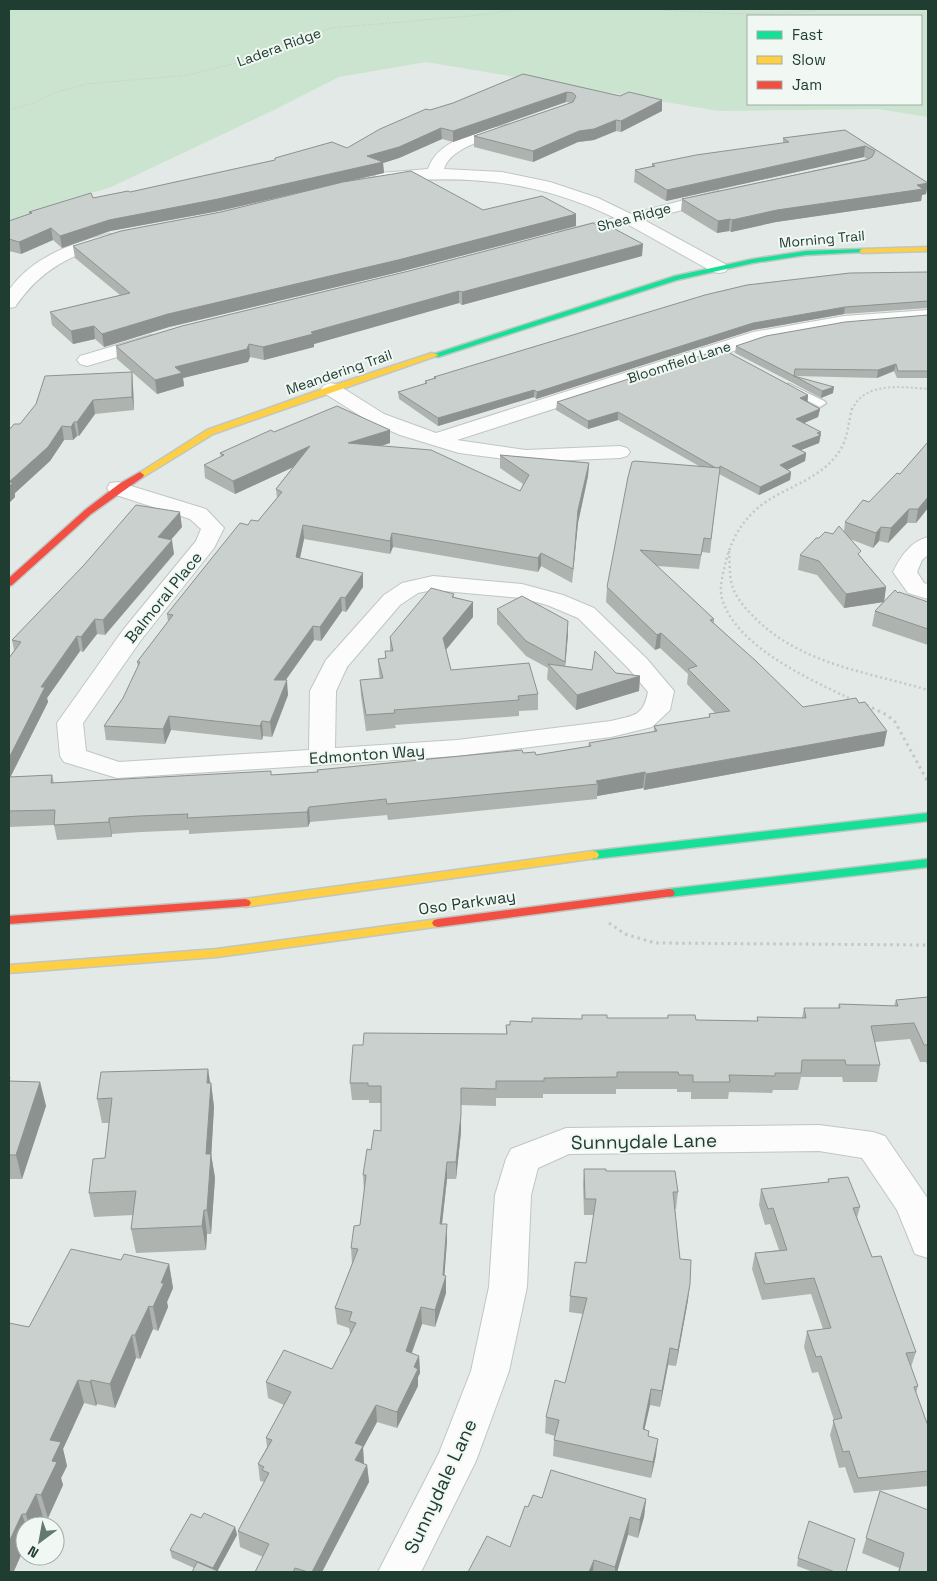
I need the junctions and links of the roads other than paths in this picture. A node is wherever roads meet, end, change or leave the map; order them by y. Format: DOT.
graph roads {
  1 [pos="524,124"];
  2 [pos="435,173"];
  3 [pos="367,180"];
  4 [pos="735,192"];
  5 [pos="628,219"];
  6 [pos="125,235"];
  7 [pos="544,241"];
  8 [pos="928,249"];
  9 [pos="719,268"];
  10 [pos="11,294"];
  11 [pos="928,315"];
  12 [pos="168,336"];
  13 [pos="718,349"];
  14 [pos="735,358"];
  15 [pos="87,360"];
  16 [pos="778,380"];
  17 [pos="331,389"];
  18 [pos="820,403"];
  19 [pos="436,440"];
  20 [pos="620,452"];
  21 [pos="118,488"];
  22 [pos="928,544"];
  23 [pos="9,583"];
  24 [pos="928,592"];
  25 [pos="73,756"];
  26 [pos="322,757"];
  27 [pos="928,818"];
  28 [pos="928,863"];
  29 [pos="9,920"];
  30 [pos="9,969"];
  31 [pos="928,1243"];
  32 [pos="399,1572"];
  1 -- 2 [label="street"];
  2 -- 3 [label="street"];
  2 -- 5 [label="street"];
  4 -- 5 [label="street, Shea Ridge"];
  5 -- 7 [label="street, Shea Ridge"];
  5 -- 9 [label="street"];
  6 -- 10 [label="street"];
  8 -- 9 [label="main road, Morning Trail"];
  9 -- 17 [label="main road, Meandering Trail"];
  11 -- 13 [label="street, Bloomfield Lane"];
  12 -- 15 [label="street"];
  13 -- 14 [label="lane"];
  13 -- 19 [label="street, Bloomfield Lane"];
  16 -- 18 [label="lane"];
  17 -- 19 [label="street"];
  17 -- 21 [label="main road, Meandering Trail"];
  19 -- 20 [label="street"];
  21 -- 23 [label="main road, Meandering Trail"];
  21 -- 25 [label="street, Balmoral Place"];
  22 -- 24 [label="street"];
  25 -- 26 [label="street, Edmonton Way"];
  26 -- 26 [label="street, Edmonton Way"];
  27 -- 29 [label="main road, Oso Parkway"];
  28 -- 30 [label="main road, Oso Parkway"];
  31 -- 32 [label="street, Sunnydale Lane"];
}
